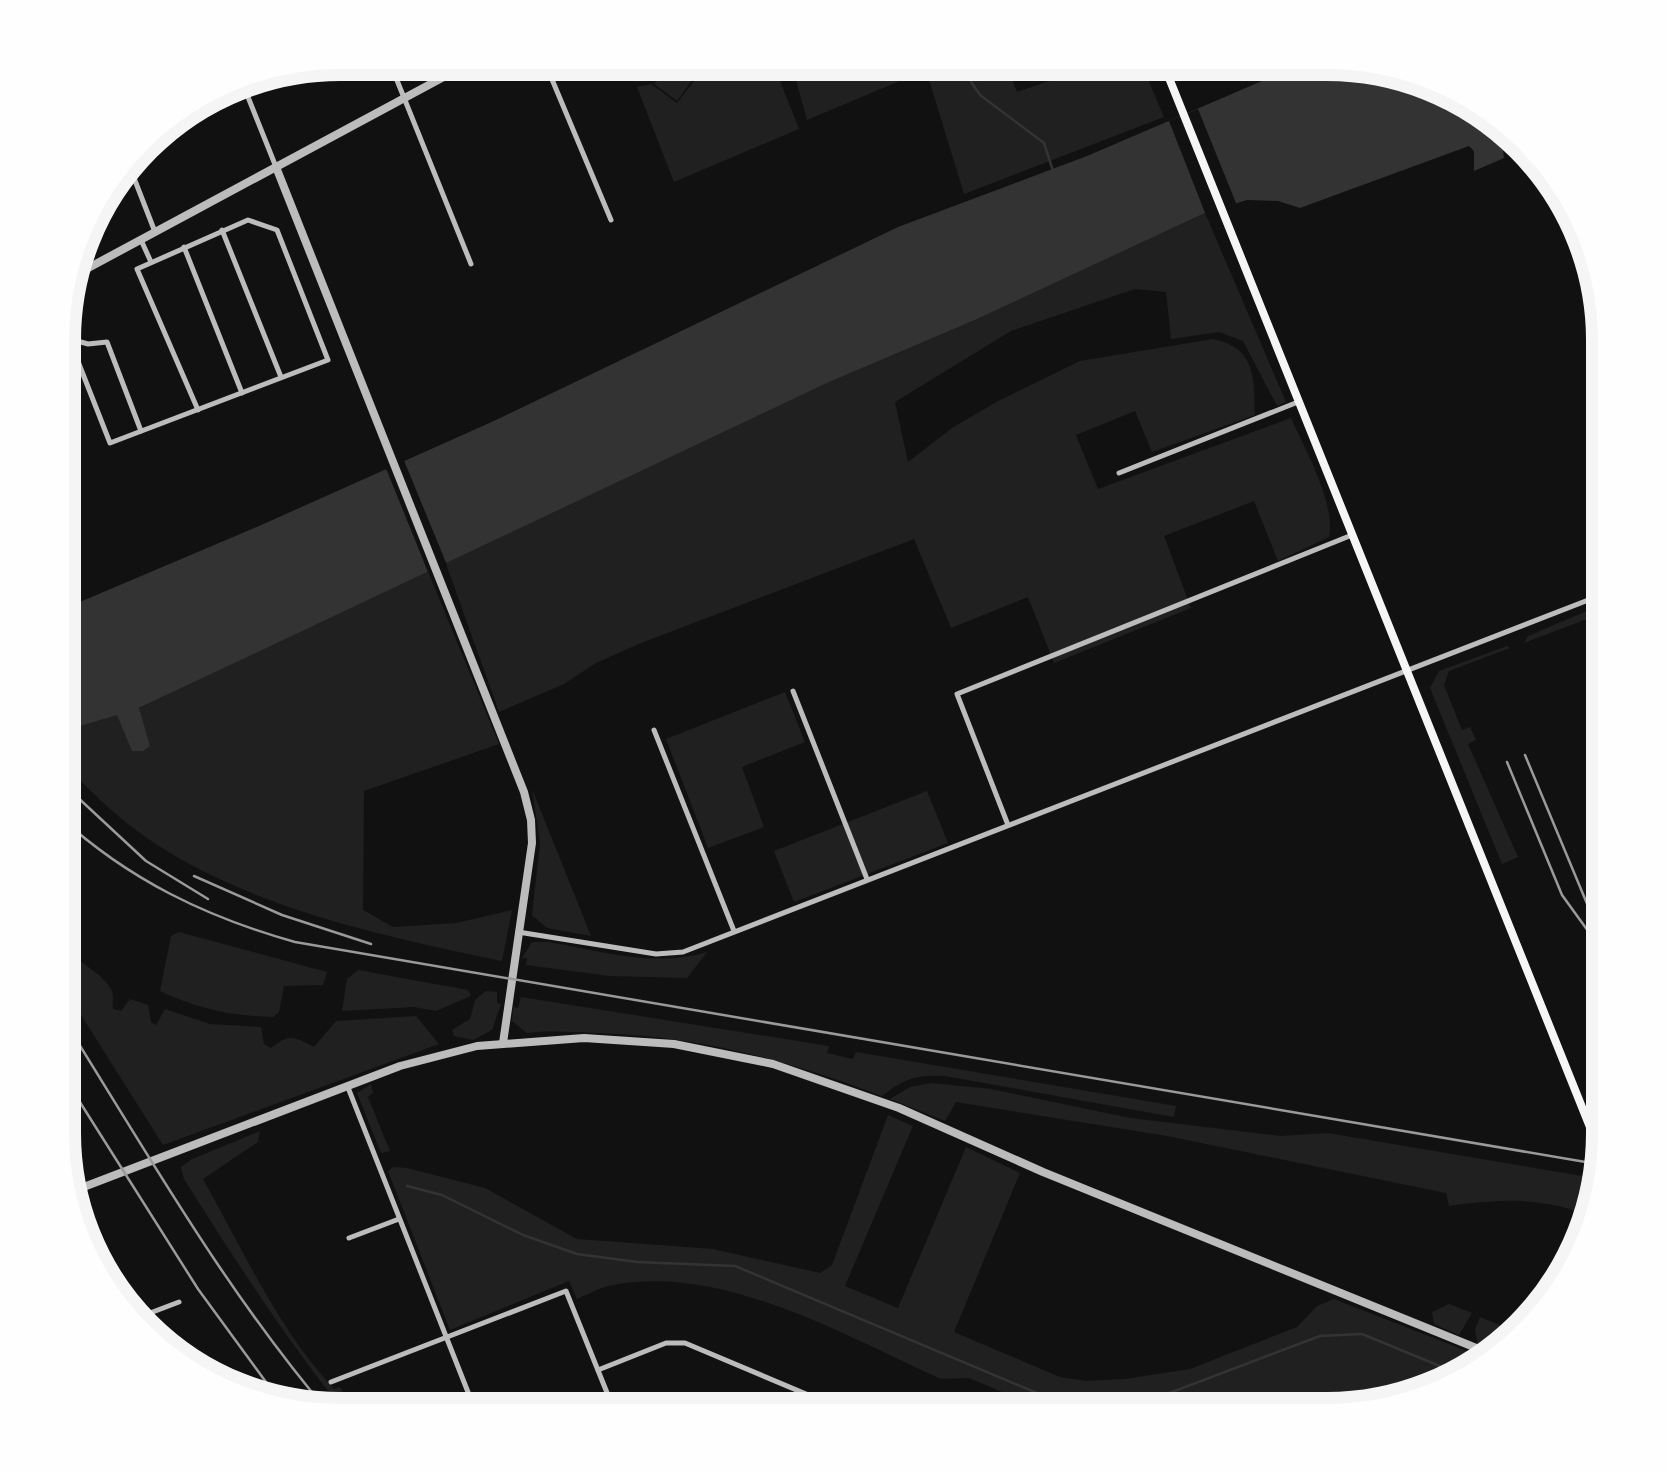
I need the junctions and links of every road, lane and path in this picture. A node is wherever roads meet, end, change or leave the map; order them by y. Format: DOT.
graph roads {
  1 [pos="395,75"];
  2 [pos="448,75"];
  3 [pos="550,75"];
  4 [pos="1169,76"];
  5 [pos="246,92"];
  6 [pos="405,100"];
  7 [pos="276,167"];
  8 [pos="133,175"];
  9 [pos="610,220"];
  10 [pos="222,230"];
  11 [pos="155,232"];
  12 [pos="141,240"];
  13 [pos="184,247"];
  14 [pos="151,262"];
  15 [pos="470,264"];
  16 [pos="84,270"];
  17 [pos="75,341"];
  18 [pos="75,353"];
  19 [pos="281,377"];
  20 [pos="242,392"];
  21 [pos="1299,402"];
  22 [pos="198,410"];
  23 [pos="141,431"];
  24 [pos="1119,473"];
  25 [pos="1352,535"];
  26 [pos="1591,599"];
  27 [pos="1406,671"];
  28 [pos="793,691"];
  29 [pos="654,730"];
  30 [pos="1008,825"];
  31 [pos="868,879"];
  32 [pos="734,931"];
  33 [pos="518,932"];
  34 [pos="504,1043"];
  35 [pos="347,1086"];
  36 [pos="1592,1132"];
  37 [pos="81,1187"];
  38 [pos="399,1219"];
  39 [pos="349,1238"];
  40 [pos="179,1302"];
  41 [pos="147,1314"];
  42 [pos="445,1338"];
  43 [pos="1479,1349"];
  44 [pos="598,1370"];
  45 [pos="331,1382"];
  46 [pos="815,1397"];
  47 [pos="470,1398"];
  48 [pos="609,1398"];
  1 -- 6 [label="street"];
  2 -- 6 [label="street"];
  3 -- 9 [label="street"];
  4 -- 21 [label="main road"];
  5 -- 7 [label="street"];
  6 -- 7 [label="street"];
  6 -- 15 [label="street"];
  7 -- 11 [label="street"];
  7 -- 33 [label="street"];
  8 -- 11 [label="street"];
  10 -- 13 [label="street"];
  10 -- 19 [label="street"];
  10 -- 19 [label="street"];
  11 -- 12 [label="street"];
  12 -- 14 [label="street"];
  12 -- 16 [label="street"];
  13 -- 14 [label="street"];
  13 -- 20 [label="street"];
  14 -- 22 [label="street"];
  17 -- 23 [label="street"];
  18 -- 23 [label="street"];
  19 -- 20 [label="street"];
  20 -- 22 [label="street"];
  21 -- 24 [label="street"];
  21 -- 25 [label="main road"];
  22 -- 23 [label="street"];
  25 -- 27 [label="main road"];
  25 -- 30 [label="street"];
  26 -- 27 [label="street"];
  27 -- 30 [label="street"];
  27 -- 36 [label="main road"];
  28 -- 31 [label="street"];
  29 -- 32 [label="street"];
  30 -- 31 [label="street"];
  31 -- 32 [label="street"];
  32 -- 33 [label="street"];
  33 -- 34 [label="street"];
  34 -- 35 [label="street"];
  34 -- 43 [label="street"];
  35 -- 37 [label="street"];
  35 -- 38 [label="street"];
  38 -- 39 [label="street"];
  38 -- 42 [label="street"];
  40 -- 41 [label="street"];
  42 -- 44 [label="street"];
  42 -- 45 [label="street"];
  42 -- 47 [label="street"];
  44 -- 46 [label="street"];
  44 -- 48 [label="street"];
}
